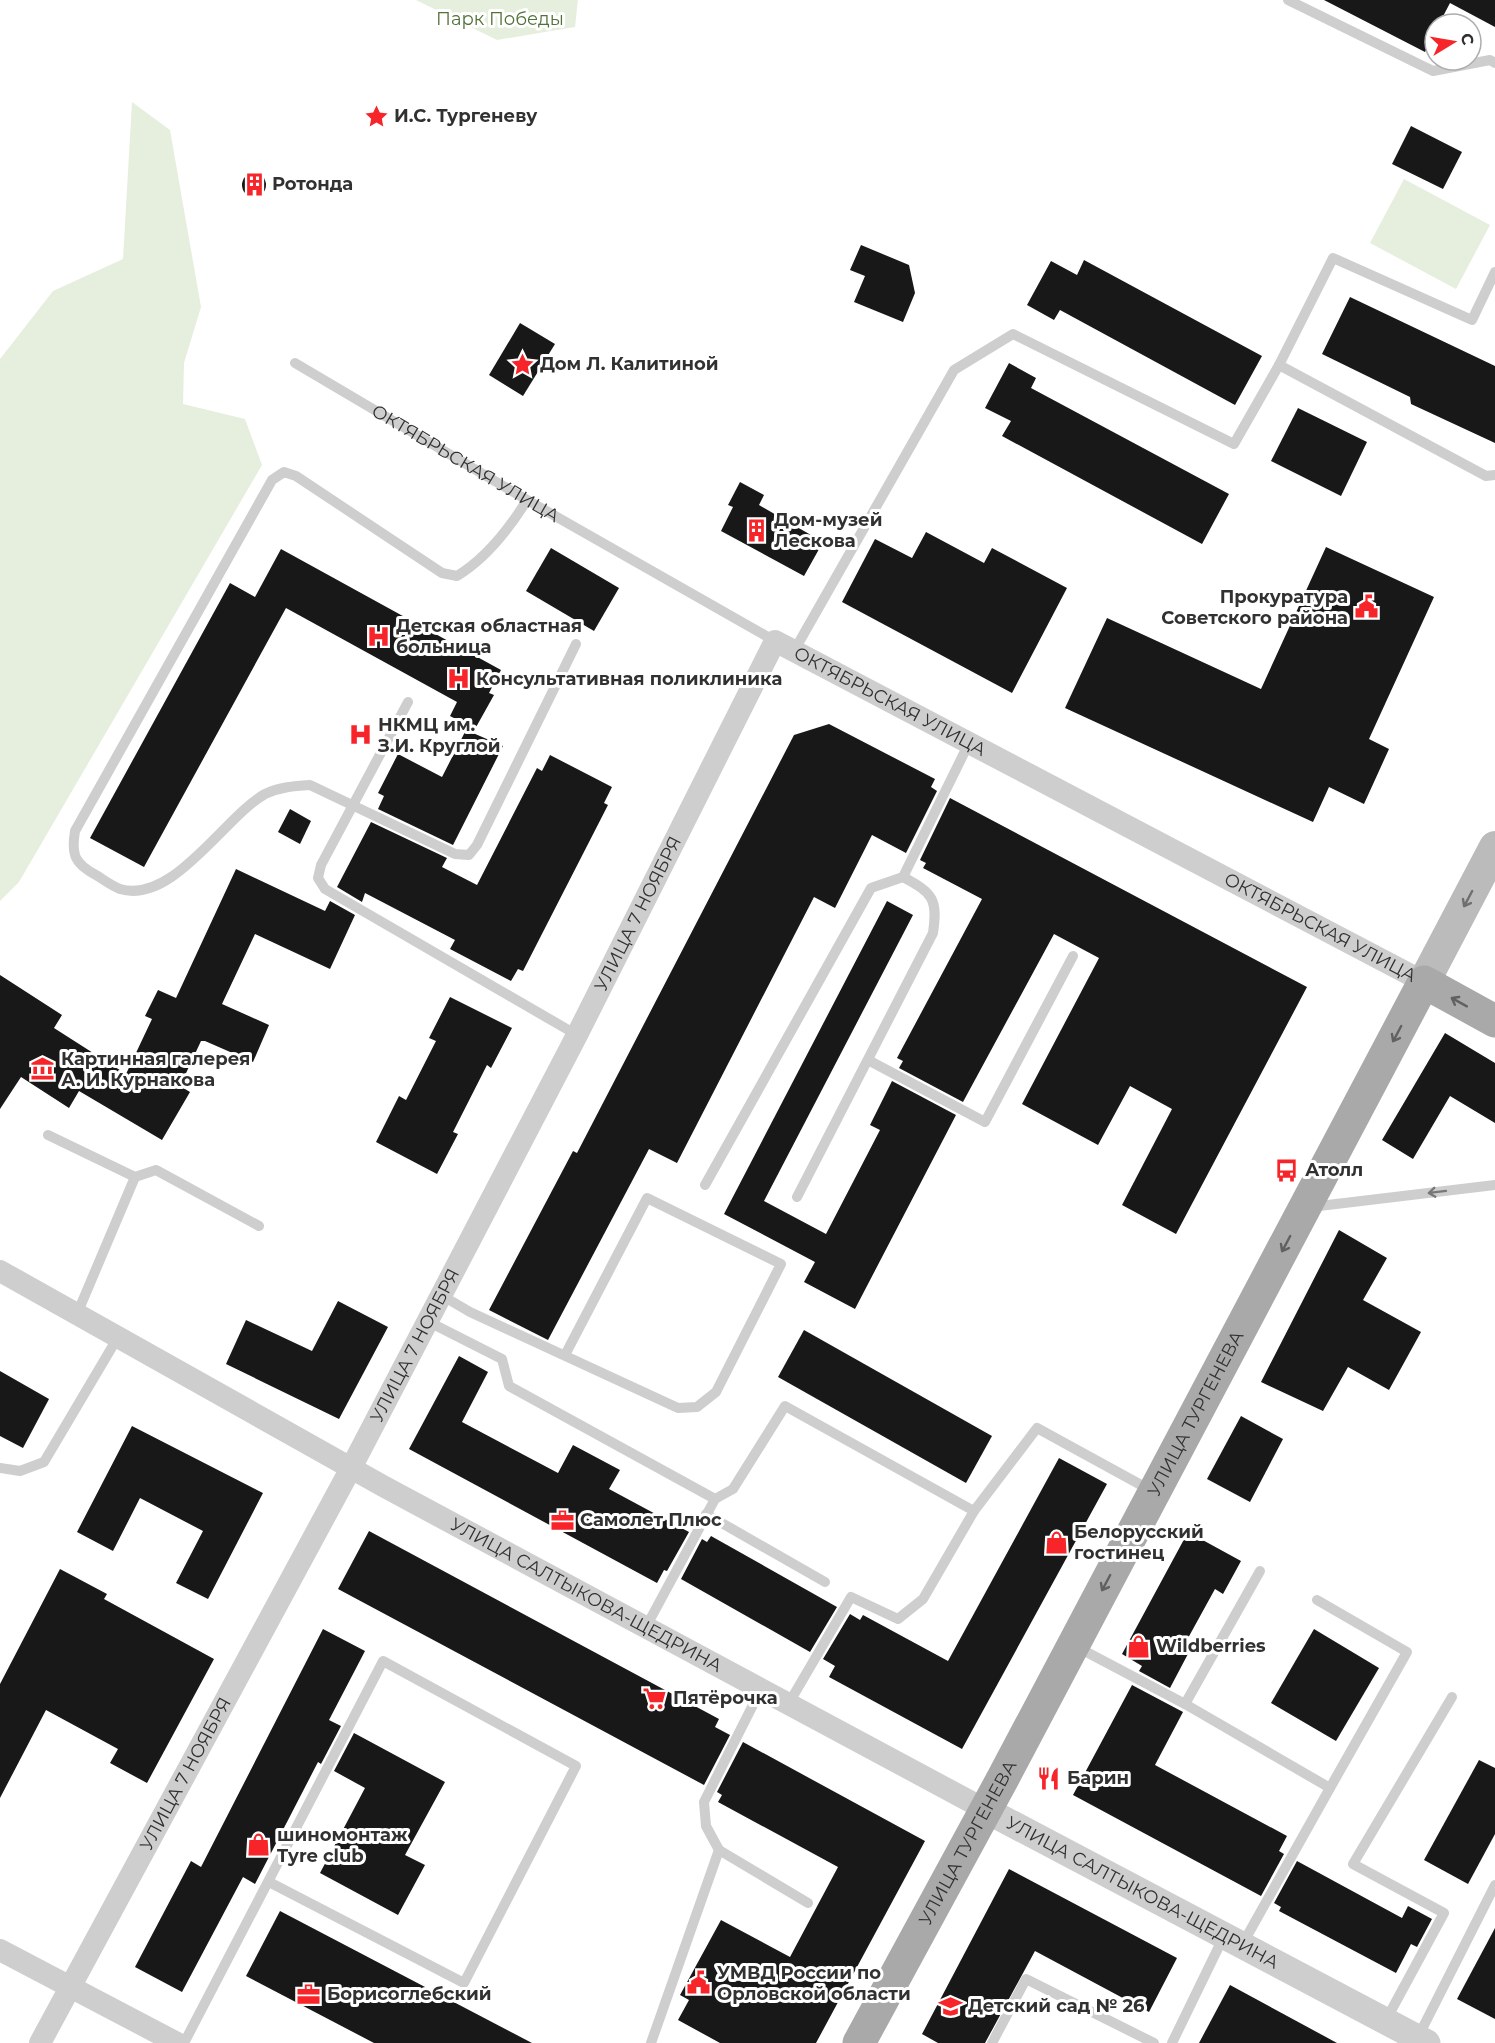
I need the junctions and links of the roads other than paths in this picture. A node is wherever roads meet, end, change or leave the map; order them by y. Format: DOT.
graph roads {
  1 [pos="1288,0"];
  2 [pos="1495,63"];
  3 [pos="1495,272"];
  4 [pos="295,363"];
  5 [pos="1279,365"];
  6 [pos="1495,475"];
  7 [pos="527,500"];
  8 [pos="576,644"];
  9 [pos="784,646"];
  10 [pos="408,702"];
  11 [pos="969,743"];
  12 [pos="353,806"];
  13 [pos="1495,847"];
  14 [pos="903,877"];
  15 [pos="1073,956"];
  16 [pos="1424,982"];
  17 [pos="1495,1021"];
  18 [pos="577,1035"];
  19 [pos="868,1060"];
  20 [pos="48,1135"];
  21 [pos="135,1177"];
  22 [pos="705,1185"];
  23 [pos="1495,1185"];
  24 [pos="797,1197"];
  25 [pos="1305,1208"];
  26 [pos="259,1226"];
  27 [pos="0,1271"];
  28 [pos="441,1295"];
  29 [pos="77,1314"];
  30 [pos="427,1321"];
  31 [pos="118,1337"];
  32 [pos="566,1355"];
  33 [pos="0,1468"];
  34 [pos="351,1468"];
  35 [pos="1154,1492"];
  36 [pos="714,1499"];
  37 [pos="974,1512"];
  38 [pos="706,1514"];
  39 [pos="1260,1571"];
  40 [pos="825,1582"];
  41 [pos="1317,1600"];
  42 [pos="646,1627"];
  43 [pos="1074,1645"];
  44 [pos="761,1689"];
  45 [pos="1452,1697"];
  46 [pos="789,1703"];
  47 [pos="1185,1704"];
  48 [pos="1330,1788"];
  49 [pos="986,1810"];
  50 [pos="719,1850"];
  51 [pos="269,1882"];
  52 [pos="1495,1885"];
  53 [pos="808,1903"];
  54 [pos="1233,1940"];
  55 [pos="0,1950"];
  56 [pos="72,1987"];
  57 [pos="1385,2021"];
  58 [pos="1422,2040"];
  59 [pos="40,2043"];
  60 [pos="177,2043"];
  61 [pos="183,2043"];
  62 [pos="651,2043"];
  63 [pos="859,2043"];
  64 [pos="992,2043"];
  65 [pos="1154,2043"];
  66 [pos="1172,2043"];
  1 -- 2 [label="lane"];
  3 -- 5 [label="lane"];
  4 -- 7 [label="lane, ОКТЯБРЬСКАЯ УЛИЦА"];
  5 -- 6 [label="lane"];
  5 -- 9 [label="lane"];
  7 -- 9 [label="lane, ОКТЯБРЬСКАЯ УЛИЦА"];
  7 -- 12 [label="lane"];
  8 -- 12 [label="lane"];
  9 -- 11 [label="street, ОКТЯБРЬСКАЯ УЛИЦА"];
  9 -- 18 [label="street, УЛИЦА 7 НОЯБРЯ"];
  10 -- 12 [label="lane"];
  11 -- 14 [label="lane"];
  11 -- 16 [label="street, ОКТЯБРЬСКАЯ УЛИЦА"];
  12 -- 18 [label="lane"];
  13 -- 16 [label="main road, УЛИЦА ТУРГЕНЕВА, one-way"];
  14 -- 19 [label="lane"];
  14 -- 22 [label="lane"];
  15 -- 19 [label="lane"];
  17 -- 16 [label="main road, ОКТЯБРЬСКАЯ УЛИЦА, one-way"];
  16 -- 25 [label="main road, УЛИЦА ТУРГЕНЕВА, one-way"];
  18 -- 28 [label="street, УЛИЦА 7 НОЯБРЯ"];
  19 -- 24 [label="lane"];
  20 -- 21 [label="lane"];
  21 -- 26 [label="lane"];
  21 -- 29 [label="lane"];
  23 -- 25 [label="lane, one-way"];
  25 -- 35 [label="main road, УЛИЦА ТУРГЕНЕВА, one-way"];
  27 -- 29 [label="street, УЛИЦА САЛТЫКОВА-ЩЕДРИНА"];
  28 -- 30 [label="street, УЛИЦА 7 НОЯБРЯ"];
  28 -- 32 [label="lane"];
  29 -- 31 [label="street, УЛИЦА САЛТЫКОВА-ЩЕДРИНА"];
  30 -- 34 [label="street, УЛИЦА 7 НОЯБРЯ"];
  30 -- 36 [label="lane"];
  31 -- 33 [label="lane"];
  31 -- 34 [label="street, УЛИЦА САЛТЫКОВА-ЩЕДРИНА"];
  32 -- 32 [label="lane"];
  34 -- 42 [label="street, УЛИЦА САЛТЫКОВА-ЩЕДРИНА"];
  34 -- 56 [label="street, УЛИЦА 7 НОЯБРЯ"];
  35 -- 37 [label="lane"];
  35 -- 43 [label="main road, УЛИЦА ТУРГЕНЕВА, one-way"];
  36 -- 37 [label="lane"];
  36 -- 38 [label="lane"];
  37 -- 46 [label="lane"];
  38 -- 40 [label="lane"];
  38 -- 42 [label="lane"];
  39 -- 47 [label="lane"];
  41 -- 48 [label="lane"];
  42 -- 44 [label="street, УЛИЦА САЛТЫКОВА-ЩЕДРИНА"];
  43 -- 47 [label="lane"];
  43 -- 49 [label="main road, УЛИЦА ТУРГЕНЕВА"];
  44 -- 46 [label="street, УЛИЦА САЛТЫКОВА-ЩЕДРИНА"];
  44 -- 50 [label="lane"];
  45 -- 57 [label="lane"];
  46 -- 49 [label="street, УЛИЦА САЛТЫКОВА-ЩЕДРИНА"];
  47 -- 48 [label="lane"];
  48 -- 54 [label="lane"];
  49 -- 54 [label="street, УЛИЦА САЛТЫКОВА-ЩЕДРИНА"];
  49 -- 63 [label="main road, УЛИЦА ТУРГЕНЕВА"];
  50 -- 53 [label="lane"];
  50 -- 62 [label="lane"];
  51 -- 51 [label="lane"];
  51 -- 61 [label="lane"];
  52 -- 58 [label="lane"];
  54 -- 57 [label="street, УЛИЦА САЛТЫКОВА-ЩЕДРИНА"];
  54 -- 66 [label="lane"];
  55 -- 56 [label="street"];
  56 -- 59 [label="street, УЛИЦА 7 НОЯБРЯ"];
  56 -- 60 [label="street"];
  57 -- 58 [label="street, УЛИЦА САЛТЫКОВА-ЩЕДРИНА"];
  64 -- 65 [label="lane"];
}
